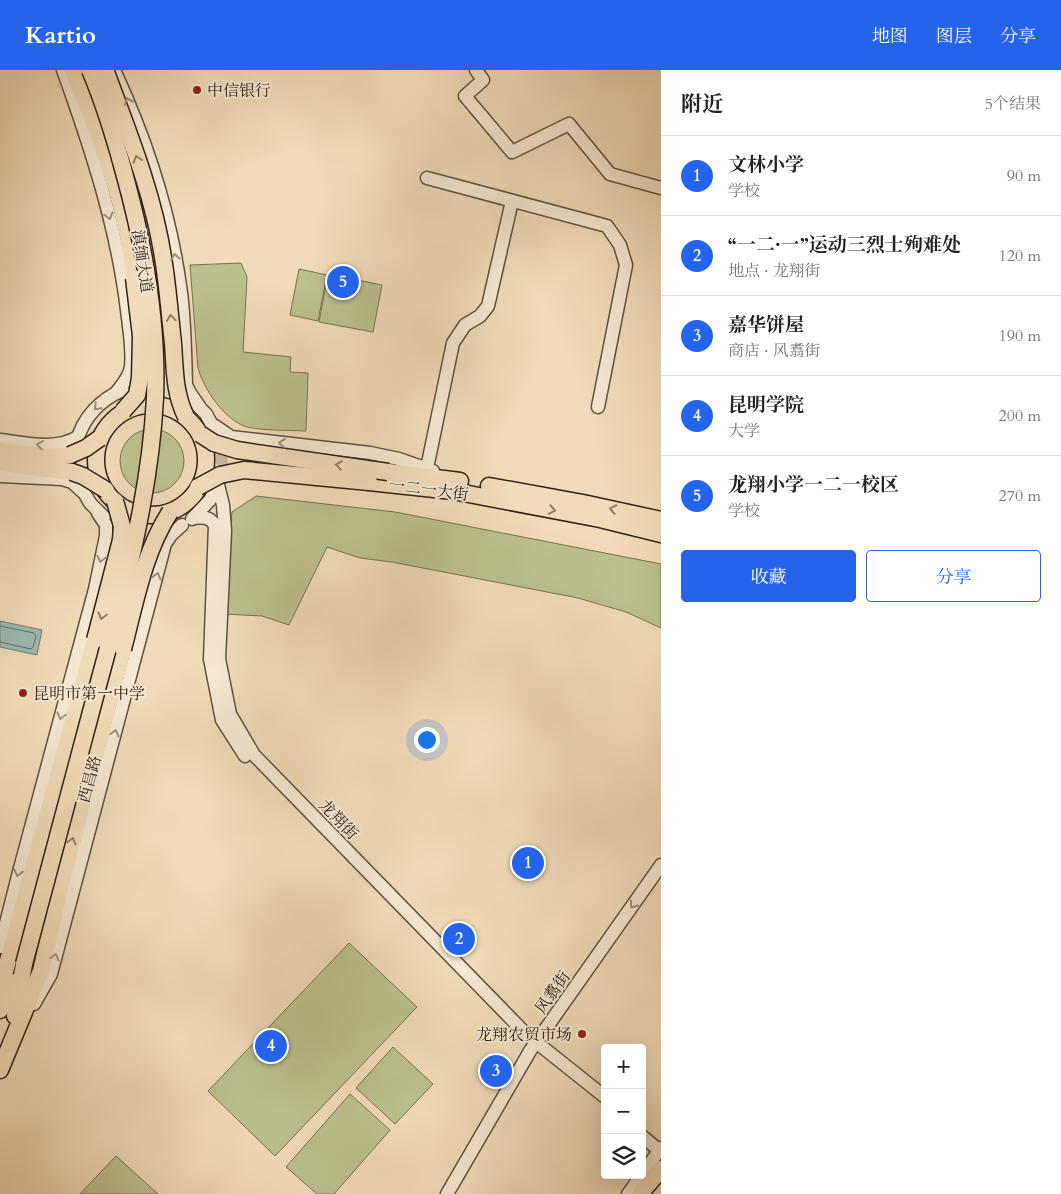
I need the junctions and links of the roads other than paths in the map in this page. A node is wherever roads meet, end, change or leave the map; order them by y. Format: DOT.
graph roads {
  1 [pos="63,70"];
  2 [pos="73,70"];
  3 [pos="104,70"];
  4 [pos="476,70"];
  5 [pos="427,178"];
  6 [pos="661,188"];
  7 [pos="512,201"];
  8 [pos="181,394"];
  9 [pos="199,406"];
  10 [pos="598,407"];
  11 [pos="123,411"];
  12 [pos="186,417"];
  13 [pos="211,433"];
  14 [pos="100,438"];
  15 [pos="0,440"];
  16 [pos="75,445"];
  17 [pos="0,451"];
  18 [pos="150,458"];
  19 [pos="0,463"];
  20 [pos="427,468"];
  21 [pos="0,476"];
  22 [pos="443,478"];
  23 [pos="78,481"];
  24 [pos="198,487"];
  25 [pos="110,495"];
  26 [pos="170,512"];
  27 [pos="661,520"];
  28 [pos="182,524"];
  29 [pos="661,534"];
  30 [pos="661,865"];
  31 [pos="0,947"];
  32 [pos="24,964"];
  33 [pos="0,990"];
  34 [pos="0,1010"];
  35 [pos="533,1047"];
  36 [pos="10,1048"];
  37 [pos="0,1070"];
  38 [pos="601,1093"];
  39 [pos="601,1103"];
  40 [pos="646,1131"];
  41 [pos="646,1139"];
  42 [pos="661,1148"];
  43 [pos="661,1169"];
  44 [pos="447,1194"];
  45 [pos="628,1194"];
  46 [pos="640,1194"];
  1 -- 16 [label="street, one-way"];
  2 -- 11 [label="main road, 滇缅大道, bridge"];
  9 -- 3 [label="street, one-way"];
  12 -- 3 [label="main road, 滇缅大道, one-way, bridge"];
  3 -- 18 [label="main road, 滇缅大道, bridge"];
  4 -- 6 [label="street"];
  5 -- 7 [label="street"];
  7 -- 10 [label="street"];
  7 -- 20 [label="street"];
  8 -- 9 [label="street"];
  9 -- 13 [label="street"];
  11 -- 12 [label="main road, bridge"];
  11 -- 14 [label="main road"];
  12 -- 13 [label="main road"];
  20 -- 13 [label="street, one-way"];
  22 -- 13 [label="main road, 一二一大街, one-way, bridge"];
  13 -- 24 [label="main road, bridge"];
  14 -- 16 [label="main road, bridge"];
  14 -- 25 [label="main road, bridge"];
  16 -- 15 [label="street, one-way"];
  16 -- 17 [label="main road"];
  18 -- 32 [label="main road, 西昌路, bridge"];
  19 -- 23 [label="main road"];
  20 -- 22 [label="street"];
  21 -- 23 [label="street"];
  27 -- 22 [label="main road, 一二一大街, one-way"];
  23 -- 25 [label="main road, bridge"];
  23 -- 31 [label="street, one-way"];
  24 -- 26 [label="main road"];
  24 -- 29 [label="main road, 一二一大街, one-way, bridge"];
  25 -- 26 [label="main road, bridge"];
  25 -- 33 [label="main road, 西昌路, one-way, bridge"];
  36 -- 26 [label="main road, 西昌路, one-way, bridge"];
  28 -- 35 [label="street, 龙翔街"];
  28 -- 35 [label="street, 龙翔街"];
  36 -- 28 [label="street, one-way"];
  30 -- 35 [label="street, 风翥街, one-way"];
  32 -- 34 [label="main road, 西昌路"];
  32 -- 36 [label="main road, 西昌路"];
  35 -- 38 [label="street, 龙翔街"];
  35 -- 39 [label="street, 龙翔街"];
  35 -- 44 [label="street, 风翥街"];
  36 -- 37 [label="main road, 西昌路"];
  40 -- 42 [label="street"];
  41 -- 42 [label="street"];
  42 -- 45 [label="street"];
  43 -- 46 [label="main road"];
}
